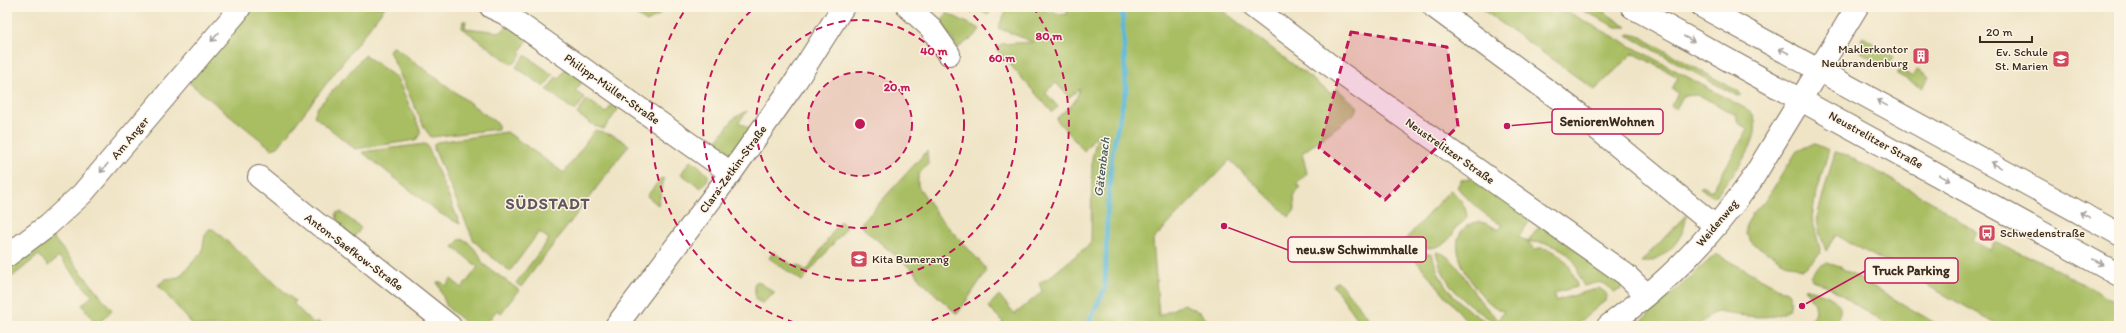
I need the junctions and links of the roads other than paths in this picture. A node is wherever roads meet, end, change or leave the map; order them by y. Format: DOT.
graph roads {
  1 [pos="240,7"];
  2 [pos="490,7"];
  3 [pos="843,7"];
  4 [pos="908,7"];
  5 [pos="1253,7"];
  6 [pos="1434,7"];
  7 [pos="1632,7"];
  8 [pos="1703,7"];
  9 [pos="1857,7"];
  10 [pos="949,54"];
  11 [pos="1818,70"];
  12 [pos="1800,99"];
  13 [pos="731,173"];
  14 [pos="259,177"];
  15 [pos="1716,226"];
  16 [pos="2119,234"];
  17 [pos="7,256"];
  18 [pos="2119,275"];
  19 [pos="1646,295"];
  20 [pos="450,326"];
  21 [pos="616,326"];
  22 [pos="1608,326"];
  1 -- 17 [label="street, Am Anger, one-way"];
  2 -- 13 [label="street, Philipp-Müller-Straße"];
  3 -- 13 [label="street, Clara-Zetkin-Straße"];
  4 -- 10 [label="street"];
  5 -- 19 [label="street, Neustrelitzer Straße"];
  6 -- 15 [label="street"];
  7 -- 12 [label="street, Neustrelitzer Straße, one-way"];
  11 -- 8 [label="street, one-way"];
  9 -- 11 [label="street"];
  11 -- 12 [label="street"];
  16 -- 11 [label="street, one-way"];
  12 -- 15 [label="street, Weidenweg"];
  12 -- 18 [label="street, Neustrelitzer Straße, one-way"];
  13 -- 21 [label="street, Clara-Zetkin-Straße"];
  14 -- 20 [label="street, Anton-Saefkow-Straße"];
  15 -- 19 [label="street, Weidenweg"];
  19 -- 22 [label="street, Weidenweg"];
}
